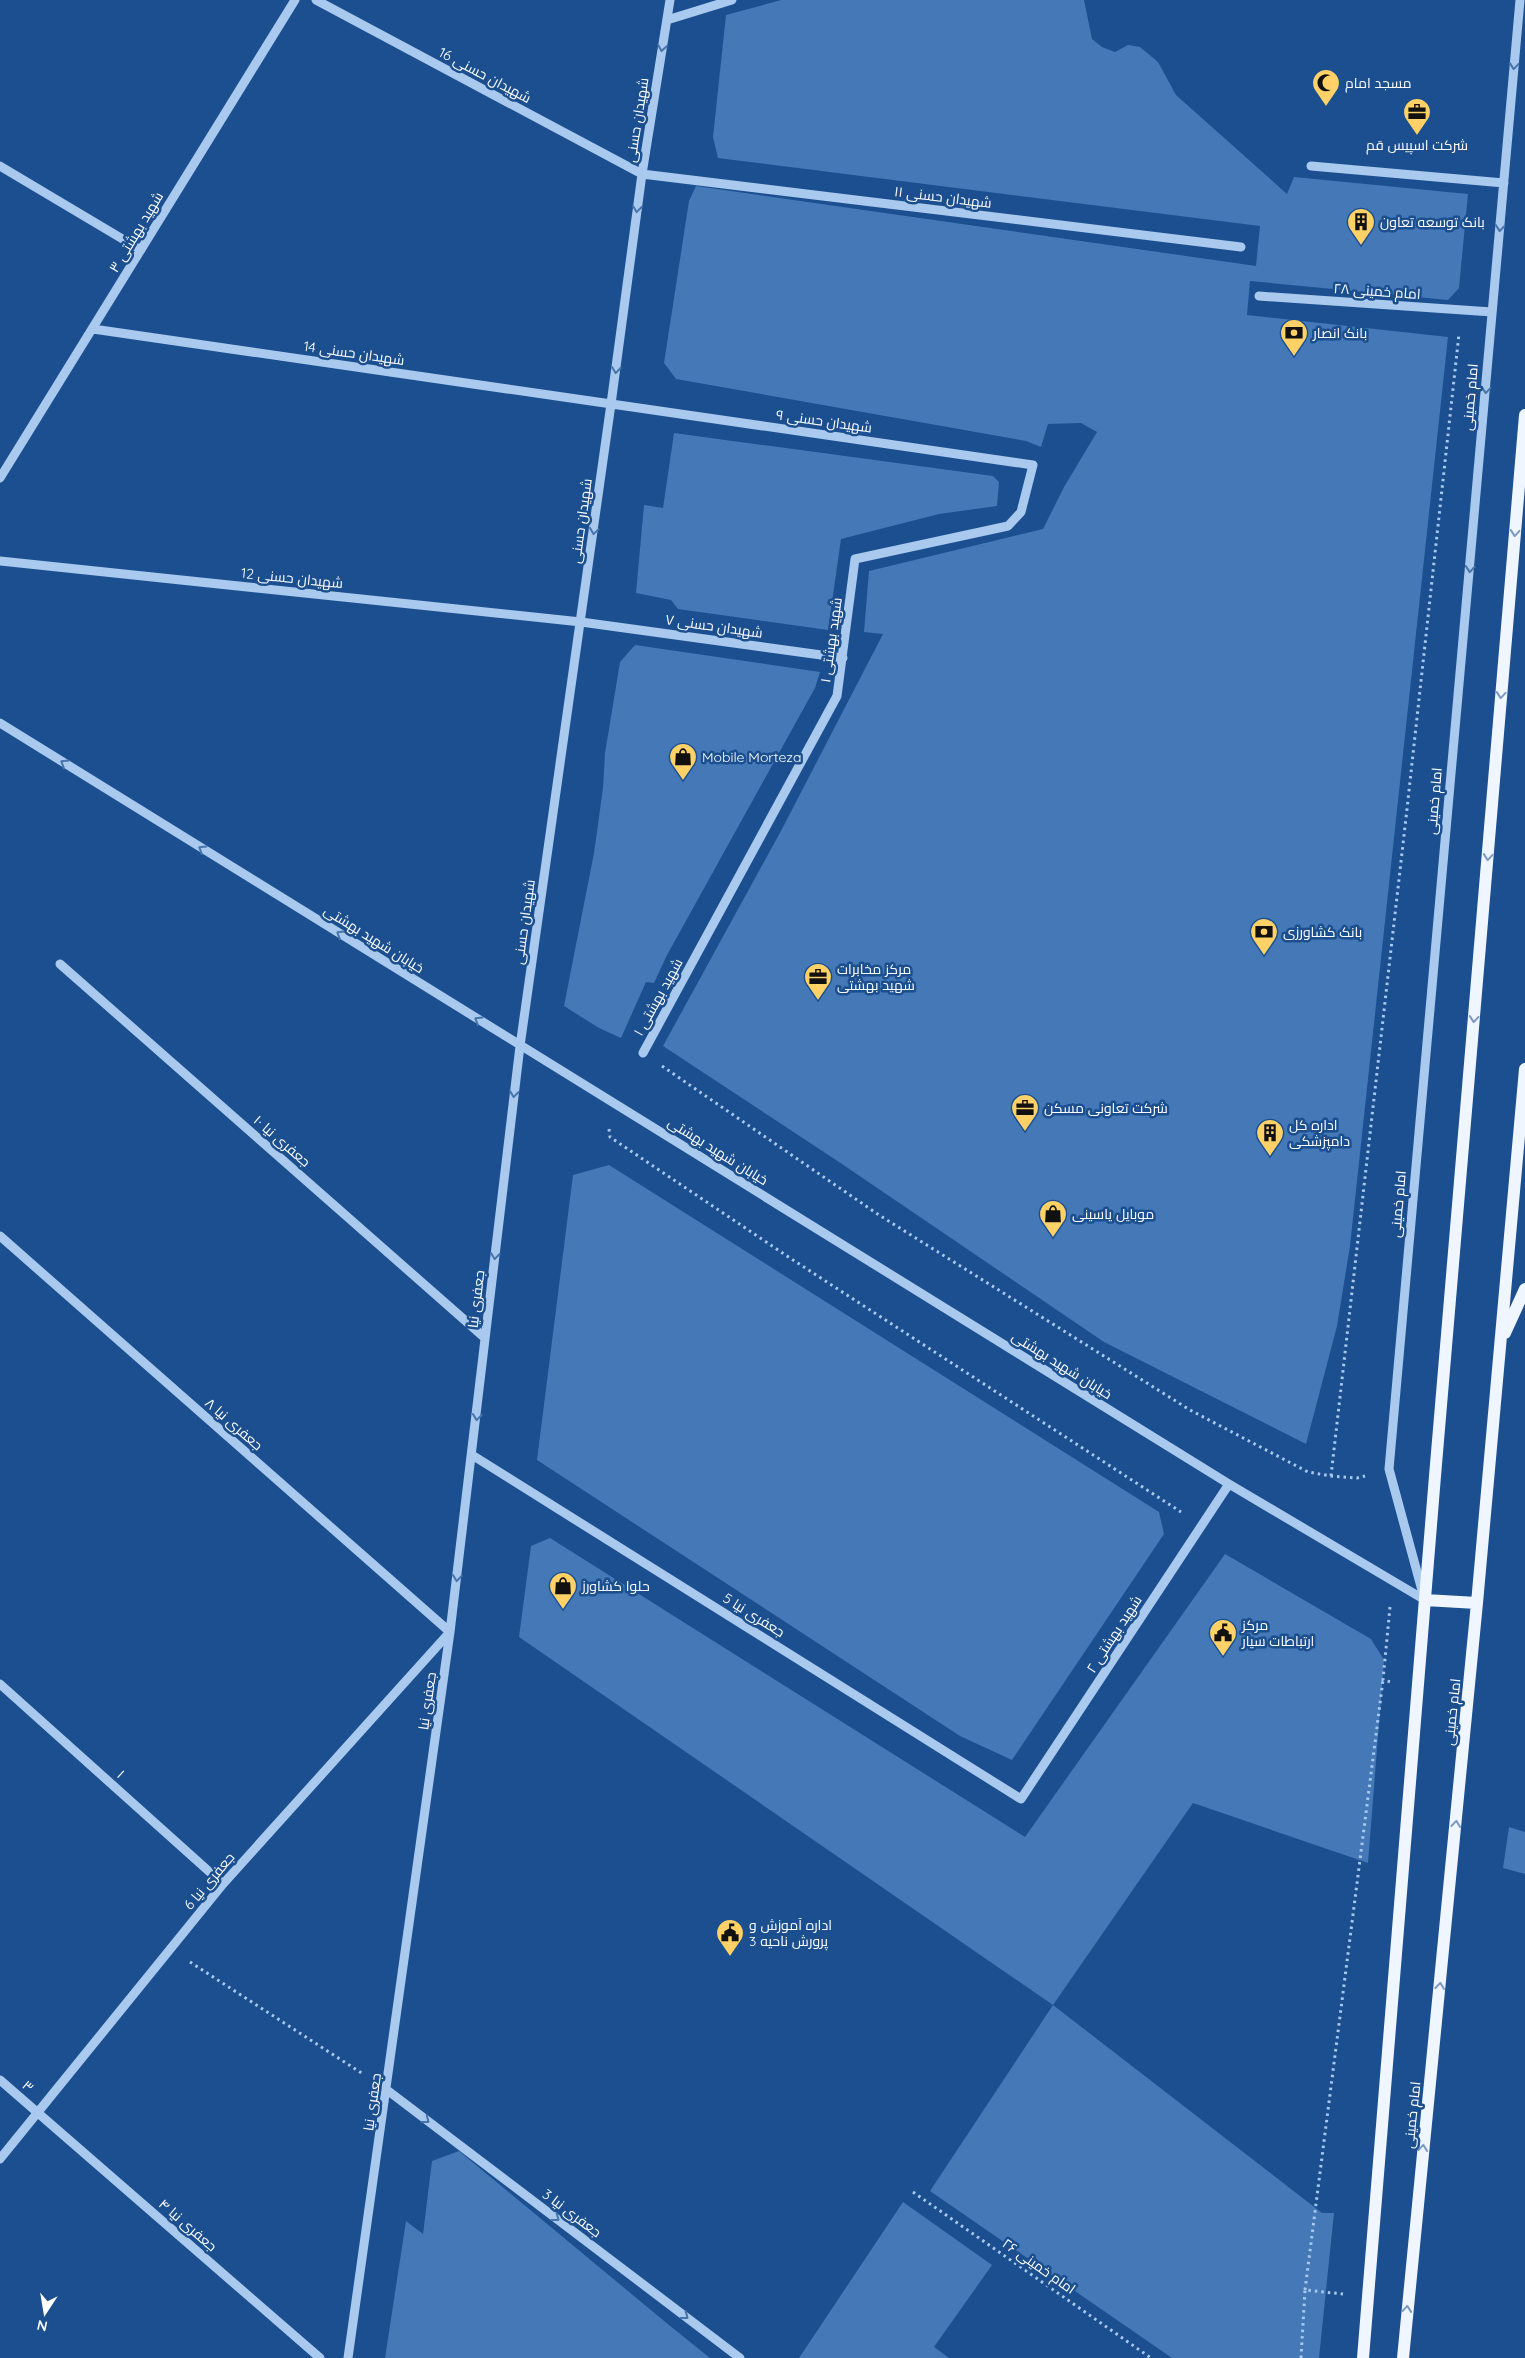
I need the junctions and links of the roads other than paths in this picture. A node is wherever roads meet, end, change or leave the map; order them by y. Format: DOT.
graph roads {
  1 [pos="295,0"];
  2 [pos="316,0"];
  3 [pos="670,0"];
  4 [pos="732,0"];
  5 [pos="1520,0"];
  6 [pos="667,20"];
  7 [pos="0,166"];
  8 [pos="1312,166"];
  9 [pos="642,174"];
  10 [pos="1504,183"];
  11 [pos="1240,247"];
  12 [pos="141,250"];
  13 [pos="1259,296"];
  14 [pos="1492,312"];
  15 [pos="93,329"];
  16 [pos="612,404"];
  17 [pos="1525,415"];
  18 [pos="1033,465"];
  19 [pos="3,466"];
  20 [pos="0,478"];
  21 [pos="0,561"];
  22 [pos="581,622"];
  23 [pos="843,658"];
  24 [pos="0,723"];
  25 [pos="60,964"];
  26 [pos="520,1046"];
  27 [pos="643,1053"];
  28 [pos="1525,1069"];
  29 [pos="0,1236"];
  30 [pos="1525,1289"];
  31 [pos="486,1338"];
  32 [pos="1501,1342"];
  33 [pos="472,1455"];
  34 [pos="1229,1484"];
  35 [pos="1424,1600"];
  36 [pos="1478,1603"];
  37 [pos="450,1632"];
  38 [pos="0,1684"];
  39 [pos="1021,1799"];
  40 [pos="224,1884"];
  41 [pos="0,2080"];
  42 [pos="387,2090"];
  43 [pos="38,2113"];
  44 [pos="0,2159"];
  45 [pos="320,2358"];
  46 [pos="348,2358"];
  47 [pos="740,2358"];
  48 [pos="1363,2358"];
  49 [pos="1403,2358"];
  1 -- 12 [label="street, شهید بهشتی ۳"];
  2 -- 9 [label="street, شهیدان حسنی 16"];
  3 -- 6 [label="street, شهیدان حسنی"];
  4 -- 6 [label="street"];
  5 -- 10 [label="street, امام خمینی, one-way"];
  6 -- 9 [label="street, شهیدان حسنی, one-way"];
  7 -- 12 [label="street"];
  8 -- 10 [label="street"];
  9 -- 11 [label="street, شهیدان حسنی ۱۱"];
  9 -- 16 [label="street, شهیدان حسنی, one-way"];
  10 -- 14 [label="street, امام خمینی, one-way"];
  12 -- 15 [label="street, شهید بهشتی ۳"];
  13 -- 14 [label="street, امام خمینی ۲۸"];
  14 -- 35 [label="street, امام خمینی, one-way"];
  15 -- 16 [label="street, شهیدان حسنی 14"];
  15 -- 19 [label="street, شهید بهشتی ۳"];
  16 -- 18 [label="street, شهیدان حسنی ۹"];
  16 -- 22 [label="street, شهیدان حسنی, one-way"];
  17 -- 35 [label="main road, امام خمینی, one-way"];
  18 -- 23 [label="street, شهید بهشتی ۱"];
  19 -- 20 [label="street, شهید بهشتی ۳"];
  21 -- 22 [label="street, شهیدان حسنی 12"];
  22 -- 23 [label="street, شهیدان حسنی ۷"];
  22 -- 26 [label="street, شهیدان حسنی"];
  23 -- 27 [label="street, شهید بهشتی ۱"];
  26 -- 24 [label="street, خیابان شهید بهشتی, one-way"];
  25 -- 31 [label="street, جعفری نیا ۱۰"];
  26 -- 31 [label="street, جعفری نیا, one-way"];
  26 -- 34 [label="street, خیابان شهید بهشتی"];
  28 -- 32 [label="main road, امام خمینی"];
  29 -- 37 [label="street, جعفری نیا ۸"];
  30 -- 32 [label="main road"];
  31 -- 33 [label="street, جعفری نیا, one-way"];
  32 -- 36 [label="main road, امام خمینی"];
  33 -- 37 [label="street, جعفری نیا, one-way"];
  33 -- 39 [label="street, جعفری نیا 5"];
  34 -- 35 [label="street, خیابان شهید بهشتی"];
  34 -- 39 [label="street, شهید بهشتی ۲"];
  35 -- 36 [label="main road"];
  35 -- 48 [label="main road, امام خمینی"];
  49 -- 36 [label="main road, امام خمینی, one-way"];
  37 -- 40 [label="street, جعفری نیا 6"];
  37 -- 42 [label="street, جعفری نیا"];
  38 -- 40 [label="street, ۱"];
  40 -- 43 [label="street, جعفری نیا 6"];
  41 -- 43 [label="street, ۳"];
  42 -- 46 [label="street, جعفری نیا"];
  42 -- 47 [label="street, جعفری نیا 3, one-way"];
  43 -- 44 [label="street, جعفری نیا 6"];
  43 -- 45 [label="street, جعفری نیا ۴"];
}
